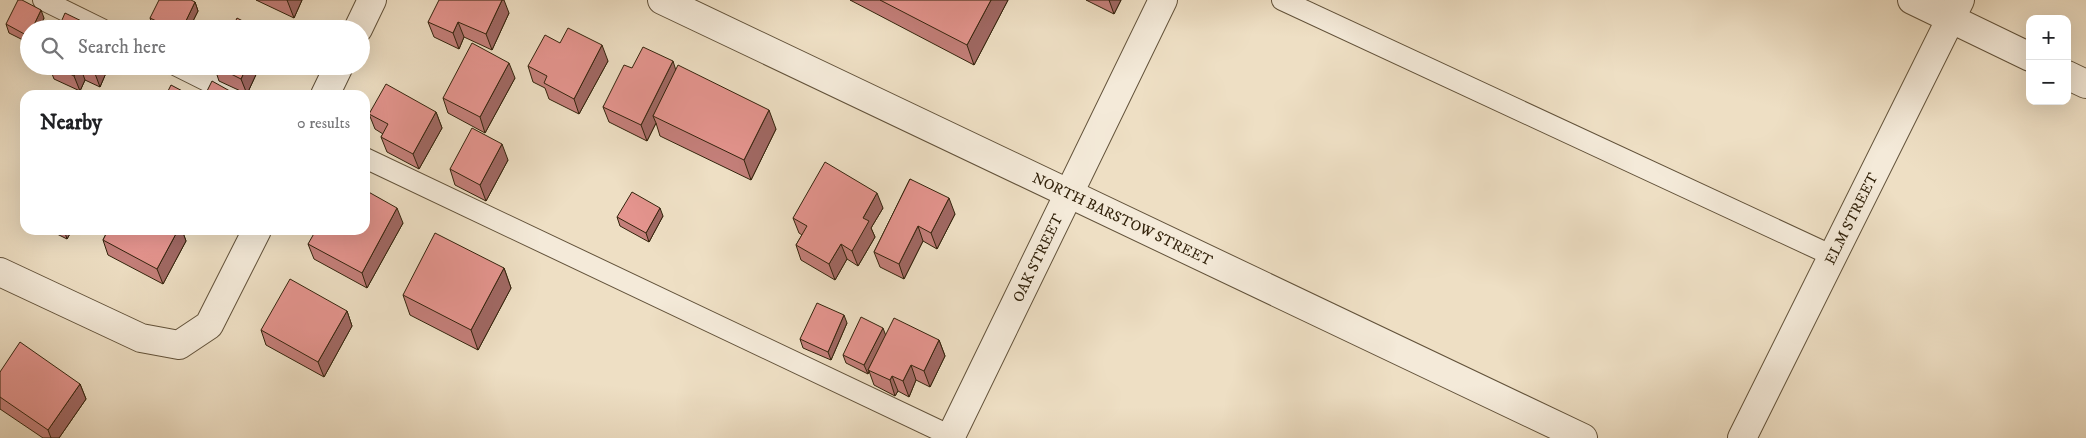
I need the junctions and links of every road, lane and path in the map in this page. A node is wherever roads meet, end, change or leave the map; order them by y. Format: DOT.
graph roads {
  1 [pos="44,0"];
  2 [pos="372,0"];
  3 [pos="662,0"];
  4 [pos="1163,0"];
  5 [pos="1282,0"];
  6 [pos="1912,0"];
  7 [pos="1955,9"];
  8 [pos="84,20"];
  9 [pos="362,20"];
  10 [pos="2026,54"];
  11 [pos="195,75"];
  12 [pos="335,75"];
  13 [pos="2071,77"];
  14 [pos="2086,84"];
  15 [pos="226,90"];
  16 [pos="327,90"];
  17 [pos="370,160"];
  18 [pos="1068,194"];
  19 [pos="254,235"];
  20 [pos="1833,256"];
  21 [pos="0,272"];
  22 [pos="953,437"];
  23 [pos="1583,438"];
  24 [pos="1742,438"];
  1 -- 8 [label="lane"];
  2 -- 9 [label="street"];
  3 -- 18 [label="street, NORTH BARSTOW STREET"];
  4 -- 18 [label="street, OAK STREET"];
  5 -- 20 [label="lane"];
  6 -- 7 [label="street"];
  7 -- 10 [label="street"];
  7 -- 20 [label="street, ELM STREET"];
  11 -- 15 [label="lane"];
  12 -- 16 [label="street"];
  13 -- 14 [label="street"];
  17 -- 22 [label="lane"];
  18 -- 22 [label="street, OAK STREET"];
  18 -- 23 [label="street, NORTH BARSTOW STREET"];
  19 -- 21 [label="street"];
  20 -- 24 [label="street, ELM STREET"];
}
